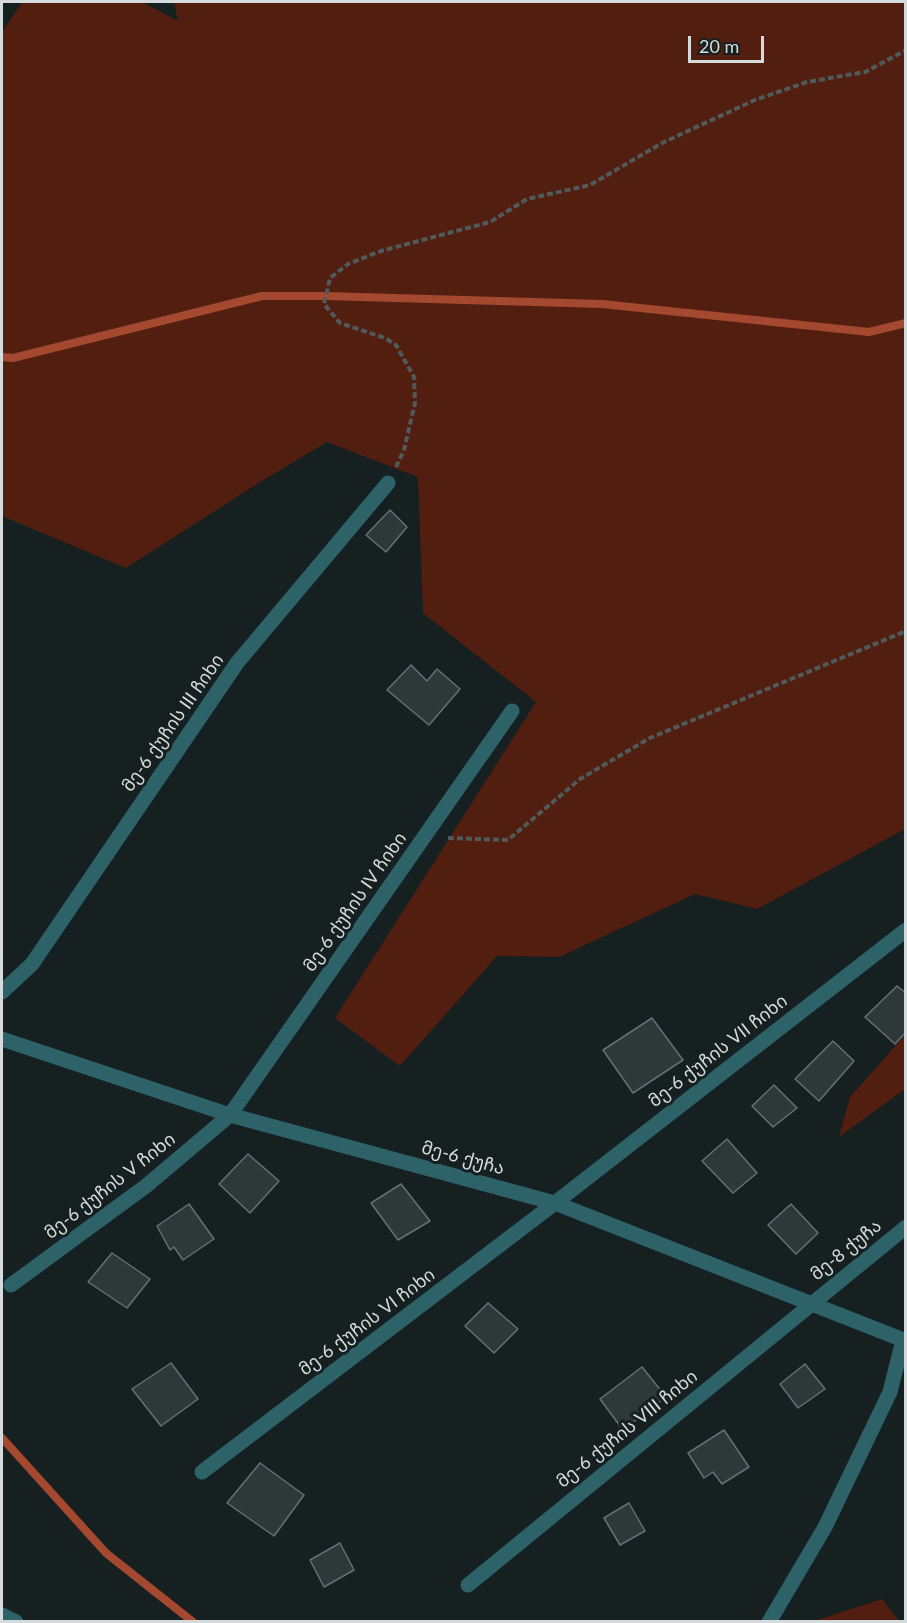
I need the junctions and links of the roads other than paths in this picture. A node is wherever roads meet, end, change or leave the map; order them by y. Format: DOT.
graph roads {
  1 [pos="388,483"];
  2 [pos="512,711"];
  3 [pos="906,930"];
  4 [pos="2,992"];
  5 [pos="2,1039"];
  6 [pos="230,1115"];
  7 [pos="555,1203"];
  8 [pos="906,1227"];
  9 [pos="11,1285"];
  10 [pos="811,1304"];
  11 [pos="904,1340"];
  12 [pos="202,1472"];
  13 [pos="468,1585"];
  14 [pos="2,1615"];
  15 [pos="16,1622"];
  16 [pos="769,1622"];
  1 -- 4 [label="street, მე-6 ქუჩის III ჩიხი"];
  2 -- 6 [label="street, მე-6 ქუჩის IV ჩიხი"];
  3 -- 7 [label="street, მე-6 ქუჩის VII ჩიხი"];
  5 -- 6 [label="street, მე-6 ქუჩა"];
  6 -- 7 [label="street, მე-6 ქუჩა"];
  6 -- 9 [label="street, მე-6 ქუჩის V ჩიხი"];
  7 -- 10 [label="street, მე-6 ქუჩა"];
  7 -- 12 [label="street, მე-6 ქუჩის VI ჩიხი"];
  8 -- 10 [label="street, მე-8 ქუჩა"];
  10 -- 11 [label="street, მე-6 ქუჩა"];
  10 -- 13 [label="street, მე-6 ქუჩის VIII ჩიხი"];
  11 -- 16 [label="street"];
  14 -- 15 [label="street"];
}
